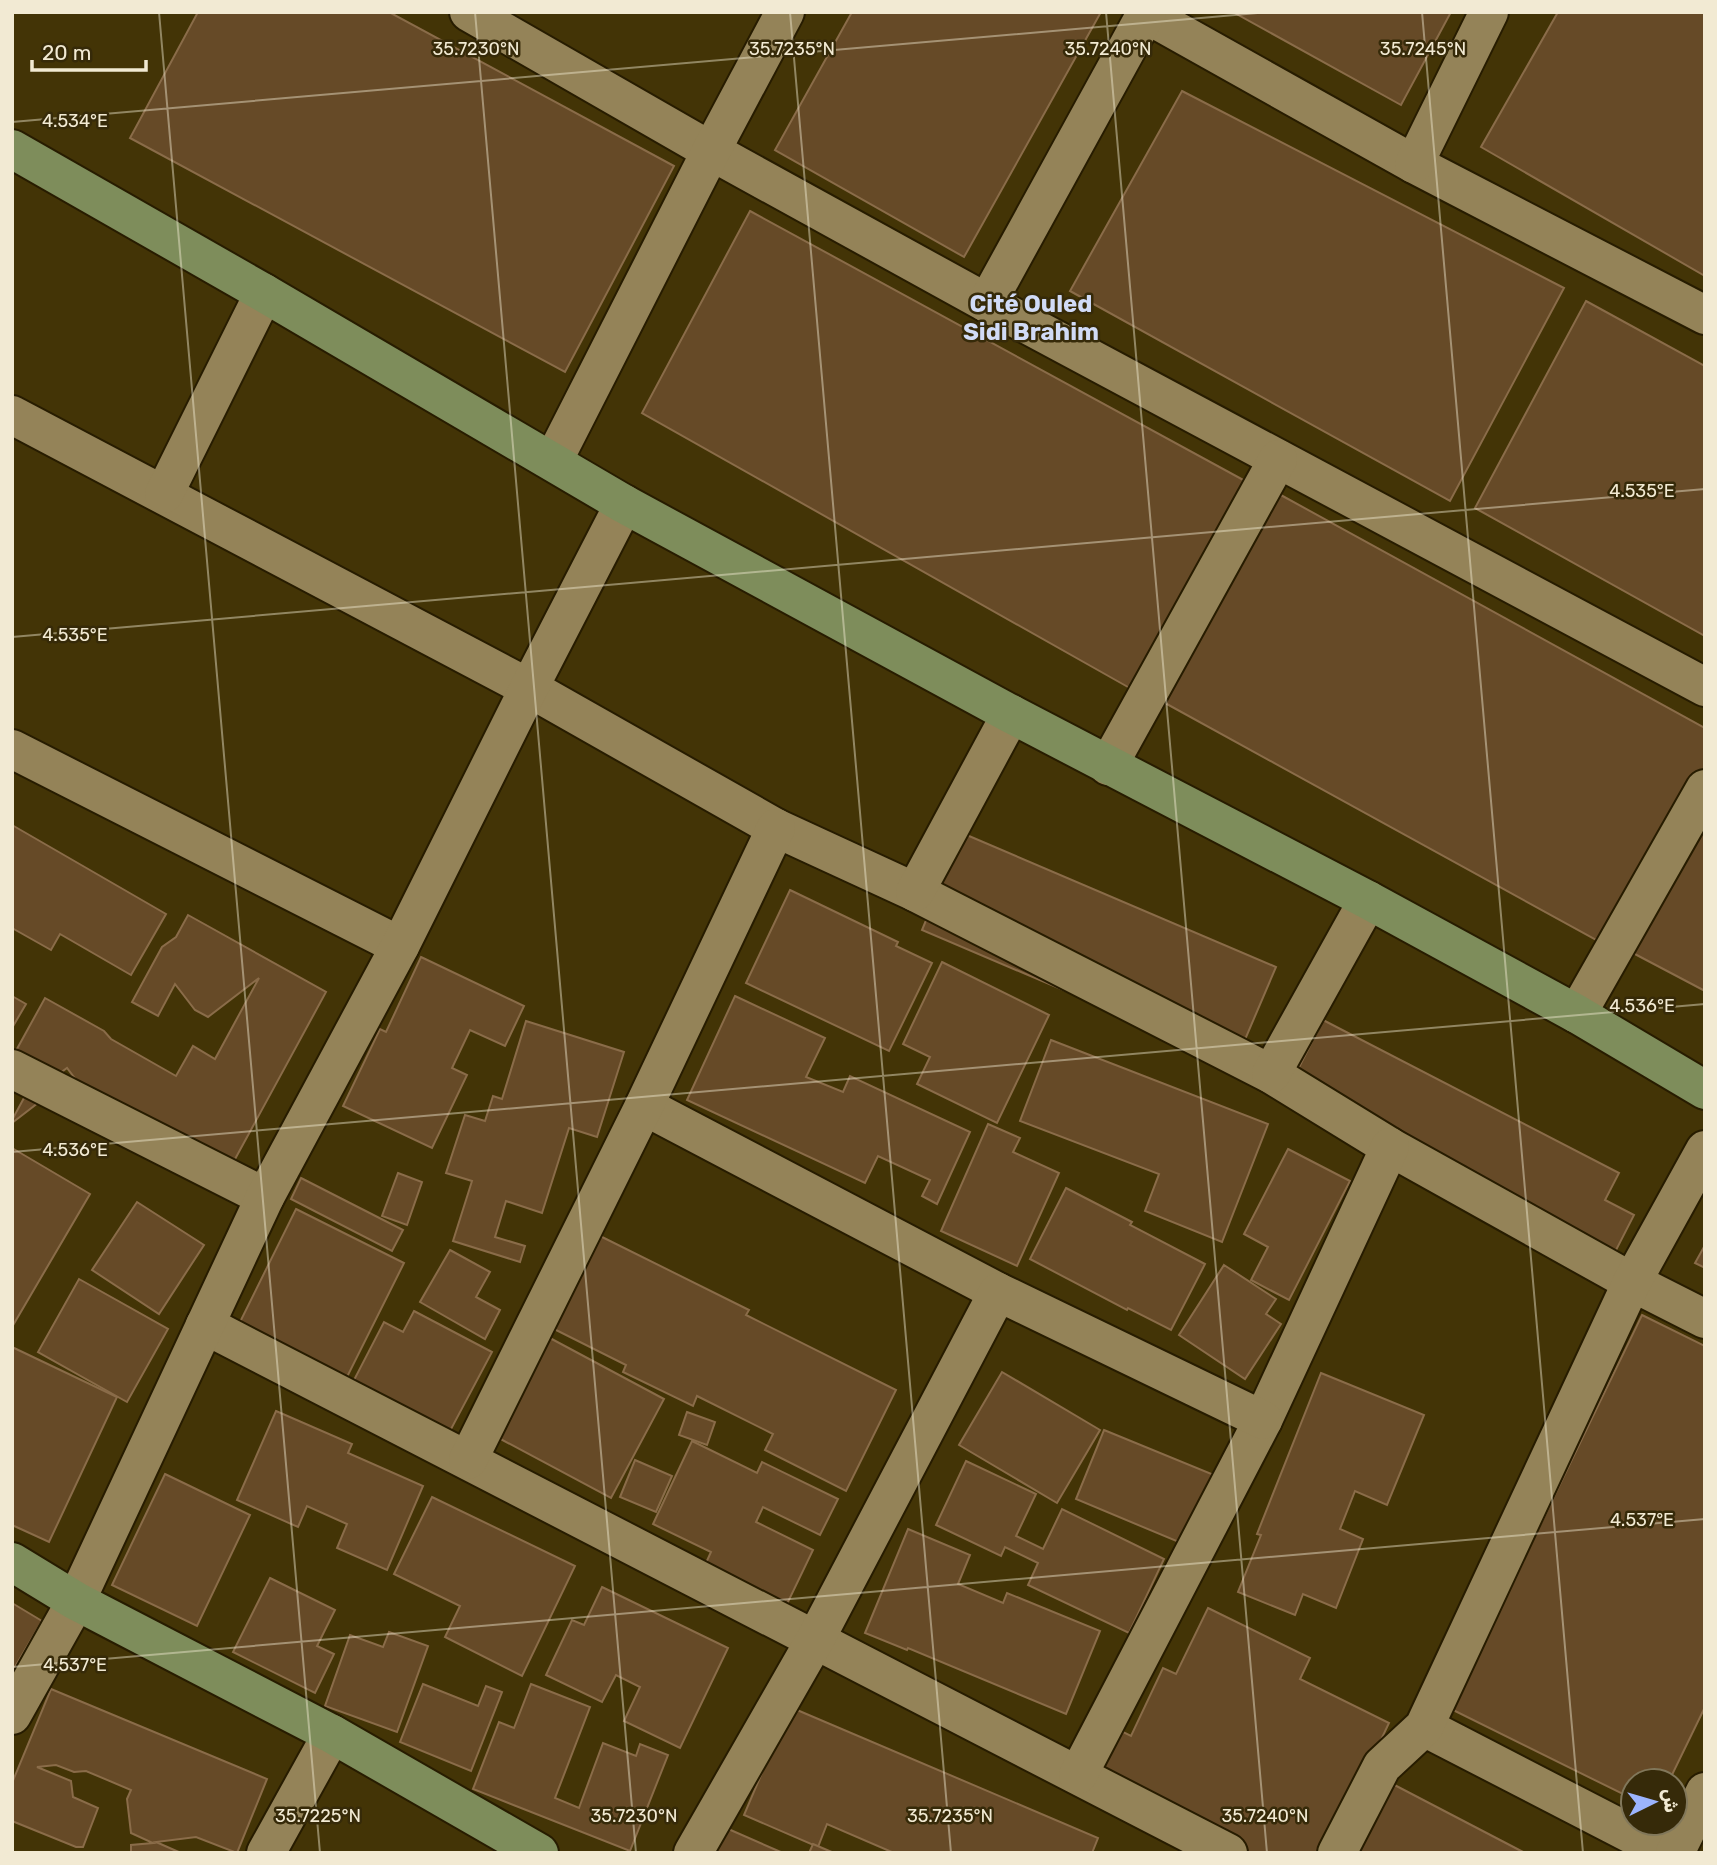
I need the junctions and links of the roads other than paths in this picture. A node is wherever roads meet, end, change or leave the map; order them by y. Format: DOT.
graph roads {
  1 [pos="468,12"];
  2 [pos="785,12"];
  3 [pos="1489,12"];
  4 [pos="1146,13"];
  5 [pos="12,149"];
  6 [pos="711,151"];
  7 [pos="1414,164"];
  8 [pos="264,293"];
  9 [pos="987,303"];
  10 [pos="1705,315"];
  11 [pos="12,415"];
  12 [pos="1278,459"];
  13 [pos="553,461"];
  14 [pos="164,495"];
  15 [pos="624,504"];
  16 [pos="1705,687"];
  17 [pos="529,688"];
  18 [pos="1011,714"];
  19 [pos="12,749"];
  20 [pos="1108,766"];
  21 [pos="1705,789"];
  22 [pos="776,828"];
  23 [pos="915,892"];
  24 [pos="1368,900"];
  25 [pos="400,946"];
  26 [pos="1577,1014"];
  27 [pos="12,1069"];
  28 [pos="1271,1074"];
  29 [pos="1705,1090"];
  30 [pos="644,1106"];
  31 [pos="1390,1147"];
  32 [pos="1705,1150"];
  33 [pos="265,1197"];
  34 [pos="1633,1282"];
  35 [pos="998,1292"];
  36 [pos="1705,1320"];
  37 [pos="205,1325"];
  38 [pos="1263,1420"];
  39 [pos="468,1461"];
  40 [pos="12,1562"];
  41 [pos="76,1601"];
  42 [pos="815,1640"];
  43 [pos="12,1715"];
  44 [pos="1424,1727"];
  45 [pos="332,1734"];
  46 [pos="1078,1775"];
  47 [pos="1705,1792"];
  48 [pos="265,1853"];
  49 [pos="539,1853"];
  50 [pos="693,1853"];
  51 [pos="1228,1853"];
  52 [pos="1337,1853"];
  53 [pos="1668,1853"];
  54 [pos="1675,1853"];
  1 -- 6 [label="street"];
  2 -- 6 [label="street"];
  3 -- 7 [label="street"];
  4 -- 7 [label="street"];
  4 -- 9 [label="street"];
  5 -- 8 [label="main road"];
  6 -- 9 [label="street"];
  6 -- 13 [label="street"];
  7 -- 10 [label="street"];
  8 -- 13 [label="main road"];
  8 -- 14 [label="street"];
  9 -- 12 [label="street"];
  11 -- 14 [label="street"];
  12 -- 16 [label="street"];
  12 -- 20 [label="street"];
  13 -- 15 [label="main road"];
  14 -- 17 [label="street"];
  15 -- 17 [label="street"];
  15 -- 18 [label="main road"];
  17 -- 22 [label="street"];
  17 -- 25 [label="street"];
  18 -- 20 [label="main road"];
  18 -- 23 [label="street"];
  19 -- 25 [label="street"];
  20 -- 24 [label="main road"];
  21 -- 26 [label="street"];
  22 -- 23 [label="street"];
  22 -- 30 [label="street"];
  23 -- 28 [label="street"];
  24 -- 26 [label="main road"];
  24 -- 28 [label="street"];
  25 -- 33 [label="street"];
  26 -- 29 [label="main road"];
  27 -- 33 [label="street"];
  28 -- 31 [label="street"];
  30 -- 35 [label="street"];
  30 -- 39 [label="street"];
  31 -- 34 [label="street"];
  31 -- 38 [label="street"];
  32 -- 34 [label="street"];
  33 -- 37 [label="street"];
  34 -- 36 [label="street"];
  34 -- 44 [label="street"];
  35 -- 38 [label="street"];
  35 -- 42 [label="street"];
  37 -- 39 [label="street"];
  37 -- 41 [label="street"];
  38 -- 46 [label="street"];
  39 -- 42 [label="street"];
  40 -- 41 [label="main road"];
  41 -- 43 [label="street"];
  41 -- 45 [label="main road"];
  42 -- 46 [label="street"];
  42 -- 50 [label="street"];
  44 -- 52 [label="street"];
  44 -- 53 [label="street"];
  45 -- 48 [label="street"];
  45 -- 49 [label="main road"];
  46 -- 51 [label="street"];
  47 -- 54 [label="street"];
}
